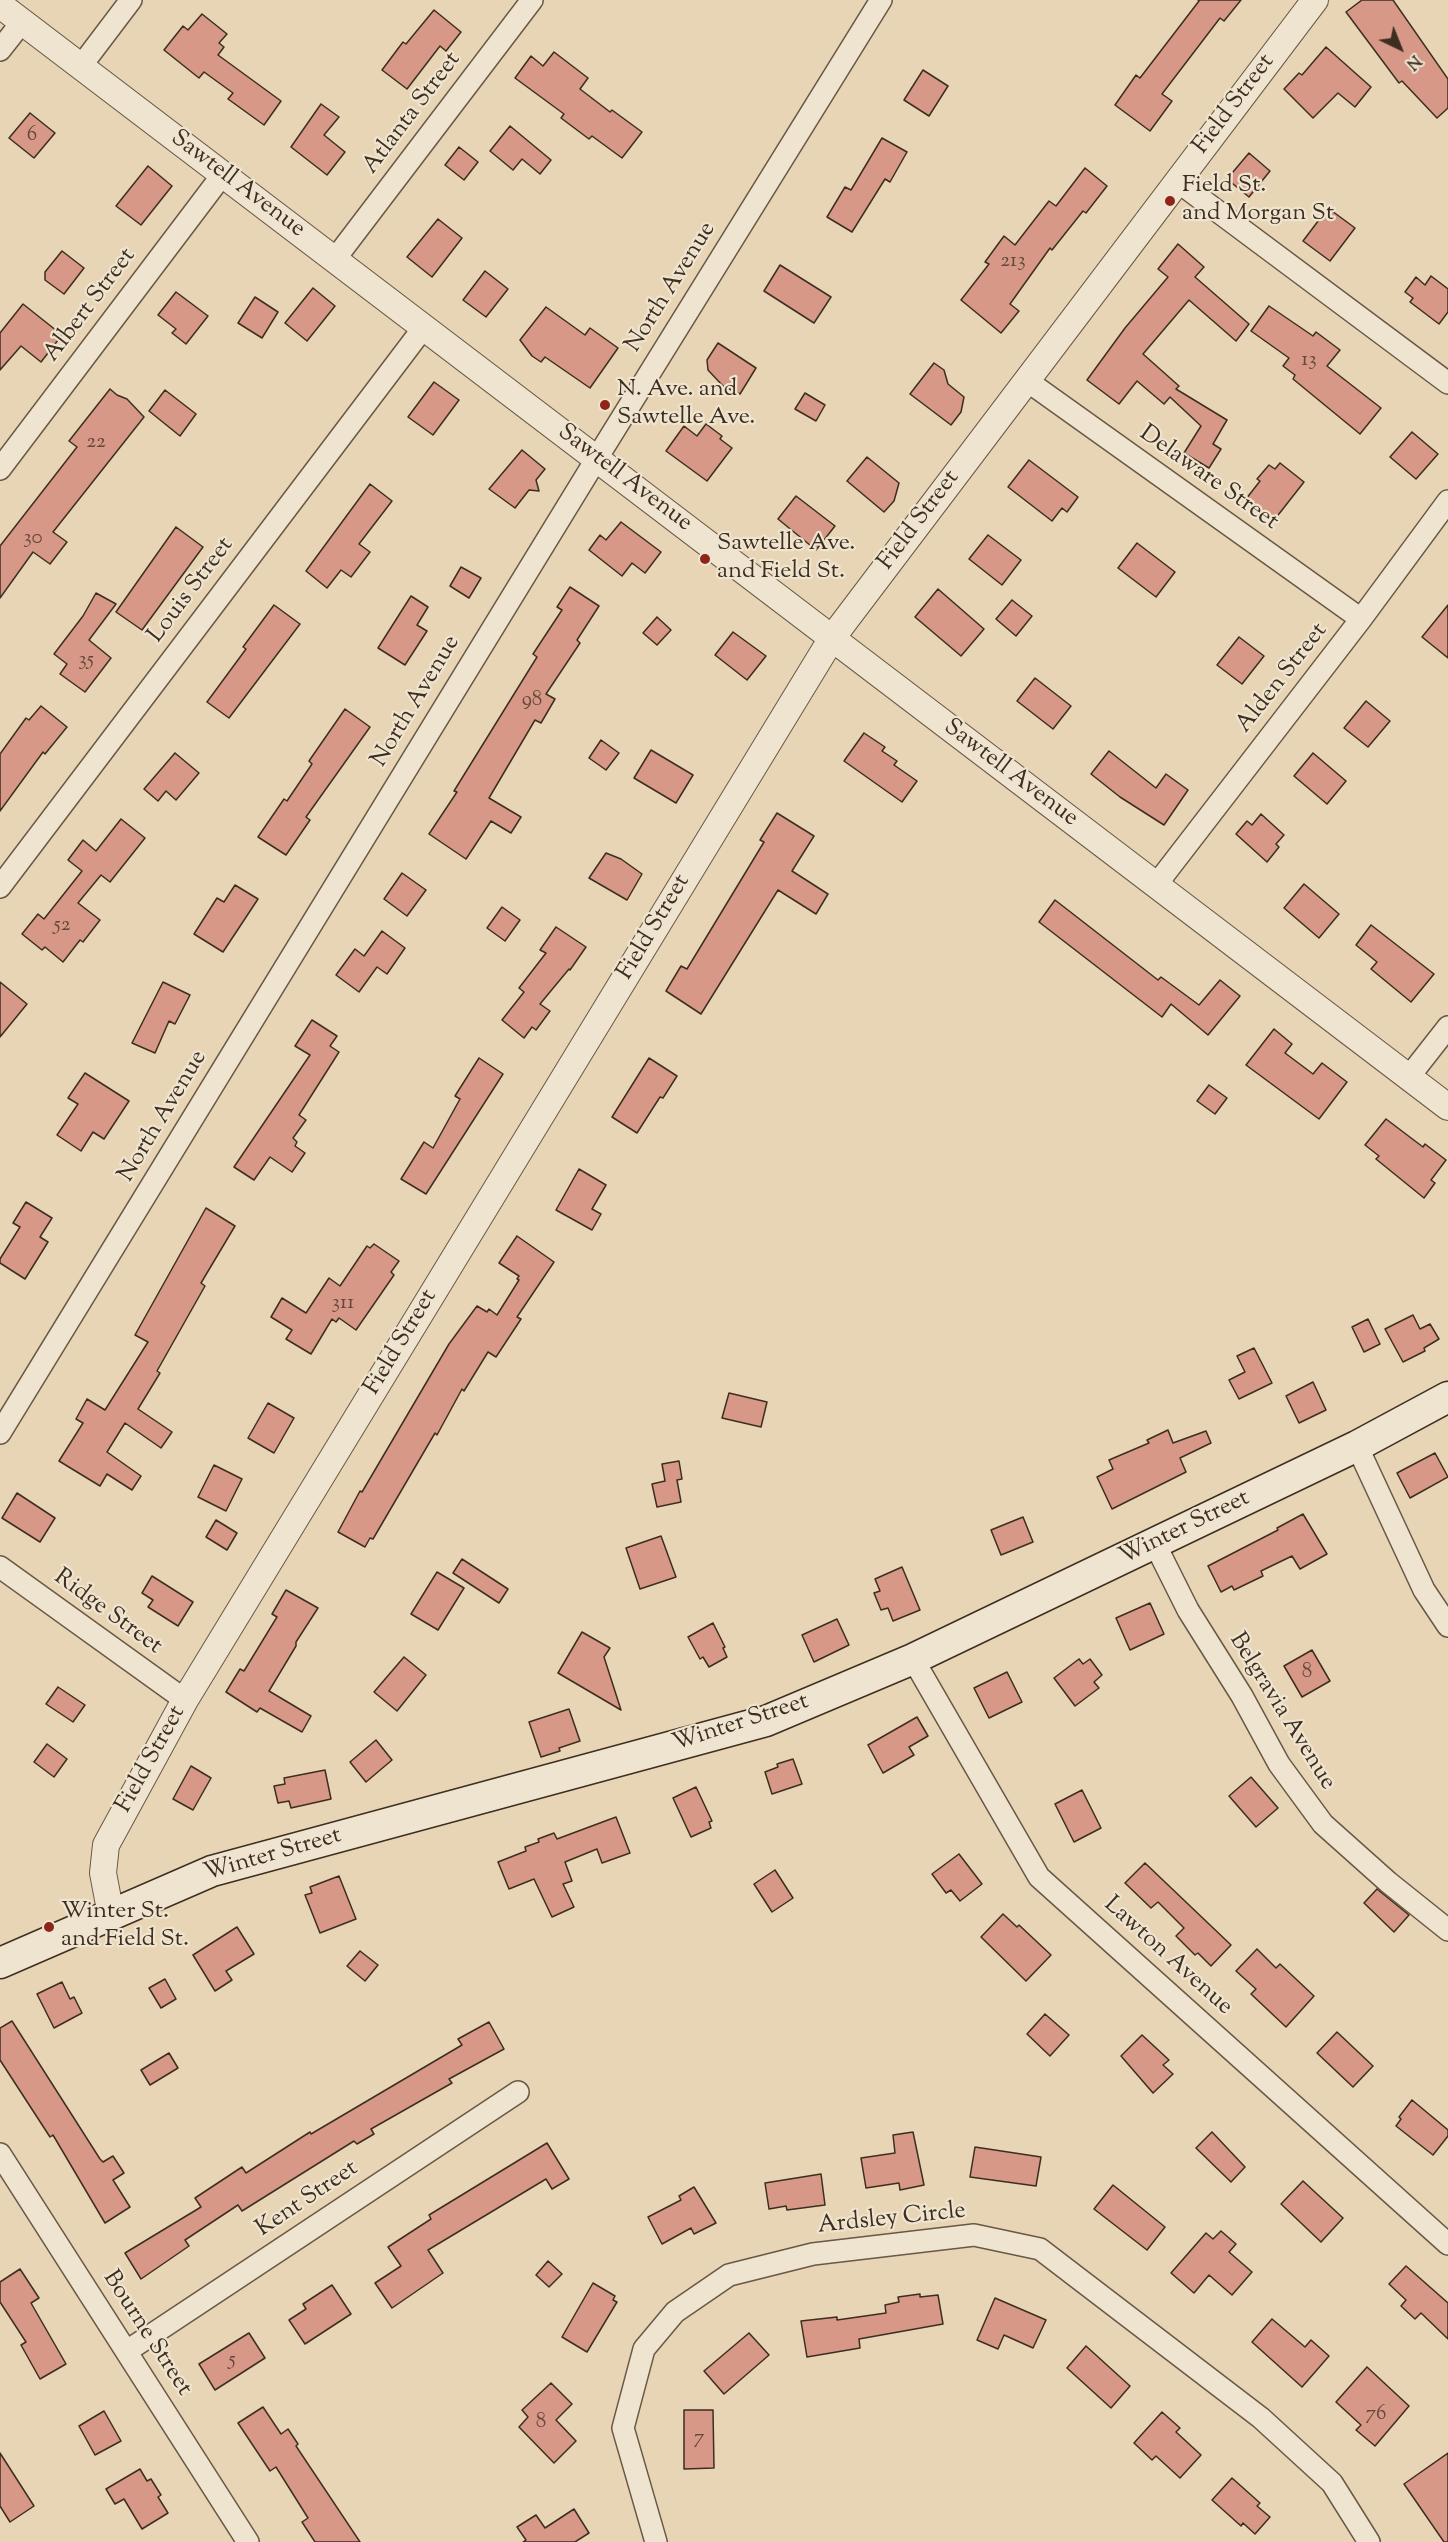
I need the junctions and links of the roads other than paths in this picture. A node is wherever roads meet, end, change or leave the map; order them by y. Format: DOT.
graph roads {
  1 [pos="130,0"];
  2 [pos="532,0"];
  3 [pos="881,0"];
  4 [pos="1315,0"];
  5 [pos="0,5"];
  6 [pos="22,22"];
  7 [pos="0,50"];
  8 [pos="81,66"];
  9 [pos="223,174"];
  10 [pos="1177,181"];
  11 [pos="334,259"];
  12 [pos="424,327"];
  13 [pos="1026,380"];
  14 [pos="1448,382"];
  15 [pos="597,458"];
  16 [pos="0,470"];
  17 [pos="1448,501"];
  18 [pos="1361,619"];
  19 [pos="832,638"];
  20 [pos="1156,885"];
  21 [pos="0,887"];
  22 [pos="1448,1027"];
  23 [pos="1407,1078"];
  24 [pos="1448,1107"];
  25 [pos="1448,1397"];
  26 [pos="0,1433"];
  27 [pos="1357,1446"];
  28 [pos="1155,1544"];
  29 [pos="0,1567"];
  30 [pos="1448,1626"];
  31 [pos="913,1659"];
  32 [pos="185,1700"];
  33 [pos="111,1916"];
  34 [pos="1448,1930"];
  35 [pos="0,1963"];
  36 [pos="518,2092"];
  37 [pos="0,2154"];
  38 [pos="1448,2244"];
  39 [pos="127,2351"];
  40 [pos="248,2542"];
  41 [pos="656,2542"];
  42 [pos="1369,2542"];
  1 -- 8 [label="street"];
  2 -- 11 [label="street, Atlanta Street"];
  3 -- 15 [label="street, North Avenue"];
  4 -- 10 [label="street, Field Street"];
  5 -- 6 [label="street, Sawtell Avenue"];
  6 -- 7 [label="street"];
  6 -- 8 [label="street, Sawtell Avenue"];
  8 -- 9 [label="street, Sawtell Avenue"];
  9 -- 11 [label="street, Sawtell Avenue"];
  9 -- 16 [label="street, Albert Street"];
  10 -- 13 [label="street, Field Street"];
  10 -- 14 [label="street"];
  11 -- 12 [label="street, Sawtell Avenue"];
  12 -- 15 [label="street, Sawtell Avenue"];
  12 -- 21 [label="street, Louis Street"];
  13 -- 18 [label="street, Delaware Street"];
  13 -- 19 [label="street, Field Street"];
  15 -- 19 [label="street, Sawtell Avenue"];
  15 -- 26 [label="street, North Avenue"];
  17 -- 18 [label="street, Alden Street"];
  18 -- 20 [label="street, Alden Street"];
  19 -- 20 [label="street, Sawtell Avenue"];
  19 -- 32 [label="street, Field Street"];
  20 -- 23 [label="street, Sawtell Avenue"];
  22 -- 23 [label="street"];
  23 -- 24 [label="street, Sawtell Avenue"];
  25 -- 27 [label="main road, Winter Street"];
  27 -- 28 [label="main road, Winter Street"];
  27 -- 30 [label="street"];
  28 -- 31 [label="main road, Winter Street"];
  28 -- 34 [label="street, Belgravia Avenue"];
  29 -- 32 [label="street, Ridge Street"];
  31 -- 33 [label="main road, Winter Street"];
  31 -- 38 [label="street, Lawton Avenue"];
  32 -- 33 [label="street, Field Street"];
  33 -- 35 [label="main road, Winter Street"];
  36 -- 39 [label="street, Kent Street"];
  37 -- 39 [label="street, Bourne Street"];
  39 -- 40 [label="street, Bourne Street"];
  41 -- 42 [label="street, Ardsley Circle"];
}
